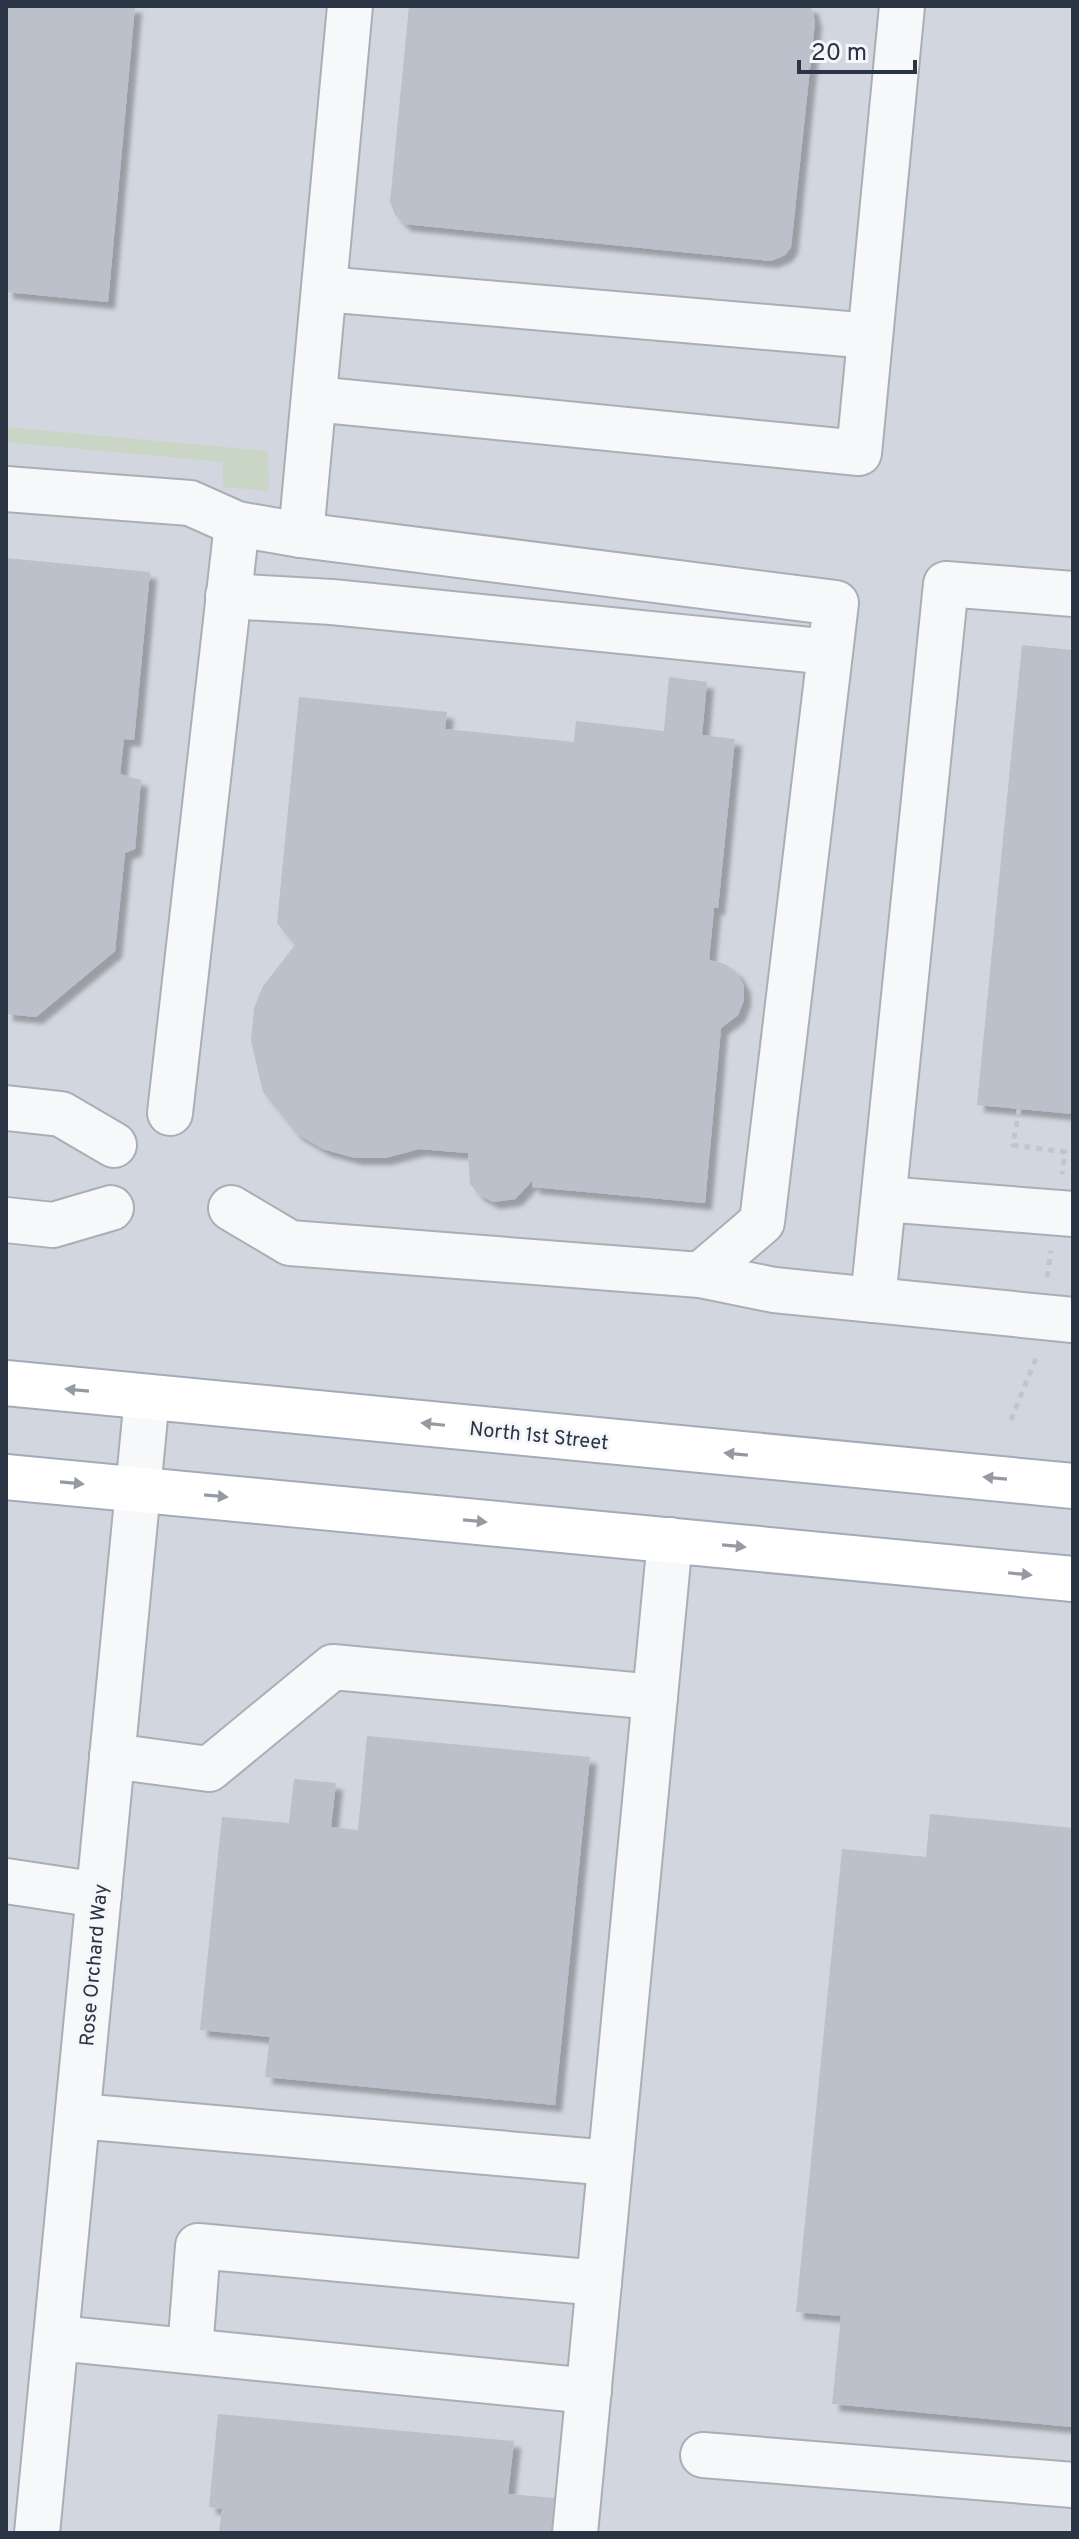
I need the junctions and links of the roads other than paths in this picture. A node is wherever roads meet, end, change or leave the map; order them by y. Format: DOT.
graph roads {
  1 [pos="350,6"];
  2 [pos="902,6"];
  3 [pos="324,289"];
  4 [pos="870,336"];
  5 [pos="314,399"];
  6 [pos="6,489"];
  7 [pos="237,524"];
  8 [pos="301,535"];
  9 [pos="1073,594"];
  10 [pos="228,596"];
  11 [pos="830,652"];
  12 [pos="6,1108"];
  13 [pos="170,1113"];
  14 [pos="114,1145"];
  15 [pos="884,1199"];
  16 [pos="111,1208"];
  17 [pos="231,1208"];
  18 [pos="1073,1214"];
  19 [pos="6,1220"];
  20 [pos="700,1275"];
  21 [pos="873,1300"];
  22 [pos="1073,1320"];
  23 [pos="6,1383"];
  24 [pos="147,1397"];
  25 [pos="6,1477"];
  26 [pos="1073,1486"];
  27 [pos="138,1489"];
  28 [pos="670,1540"];
  29 [pos="1073,1579"];
  30 [pos="655,1697"];
  31 [pos="112,1756"];
  32 [pos="6,1881"];
  33 [pos="99,1895"];
  34 [pos="79,2116"];
  35 [pos="610,2163"];
  36 [pos="599,2283"];
  37 [pos="57,2338"];
  38 [pos="190,2351"];
  39 [pos="589,2391"];
  40 [pos="703,2455"];
  41 [pos="1073,2485"];
  42 [pos="37,2533"];
  43 [pos="575,2533"];
  1 -- 3 [label="street"];
  2 -- 4 [label="street"];
  3 -- 4 [label="street"];
  3 -- 5 [label="street"];
  4 -- 5 [label="street"];
  5 -- 8 [label="street"];
  6 -- 7 [label="street"];
  7 -- 8 [label="street"];
  7 -- 10 [label="street"];
  8 -- 11 [label="street"];
  9 -- 15 [label="street"];
  10 -- 11 [label="street"];
  10 -- 13 [label="street"];
  11 -- 20 [label="street"];
  12 -- 14 [label="street"];
  15 -- 18 [label="street"];
  15 -- 21 [label="street"];
  16 -- 19 [label="street"];
  17 -- 20 [label="street"];
  20 -- 21 [label="street"];
  21 -- 22 [label="street"];
  24 -- 23 [label="main road, North 1st Street, one-way"];
  26 -- 24 [label="main road, North 1st Street, one-way"];
  24 -- 27 [label="street, Rose Orchard Way"];
  25 -- 27 [label="main road, one-way"];
  27 -- 28 [label="main road, one-way"];
  27 -- 31 [label="street, Rose Orchard Way"];
  28 -- 29 [label="main road, one-way"];
  28 -- 30 [label="street"];
  30 -- 31 [label="street"];
  30 -- 35 [label="street"];
  31 -- 33 [label="street, Rose Orchard Way"];
  32 -- 33 [label="street"];
  33 -- 34 [label="street, Rose Orchard Way"];
  34 -- 35 [label="street"];
  34 -- 37 [label="street, Rose Orchard Way"];
  35 -- 36 [label="street"];
  36 -- 38 [label="street"];
  36 -- 39 [label="street"];
  37 -- 38 [label="street"];
  37 -- 42 [label="street, Rose Orchard Way"];
  38 -- 39 [label="street"];
  39 -- 43 [label="street"];
  40 -- 41 [label="street"];
}
